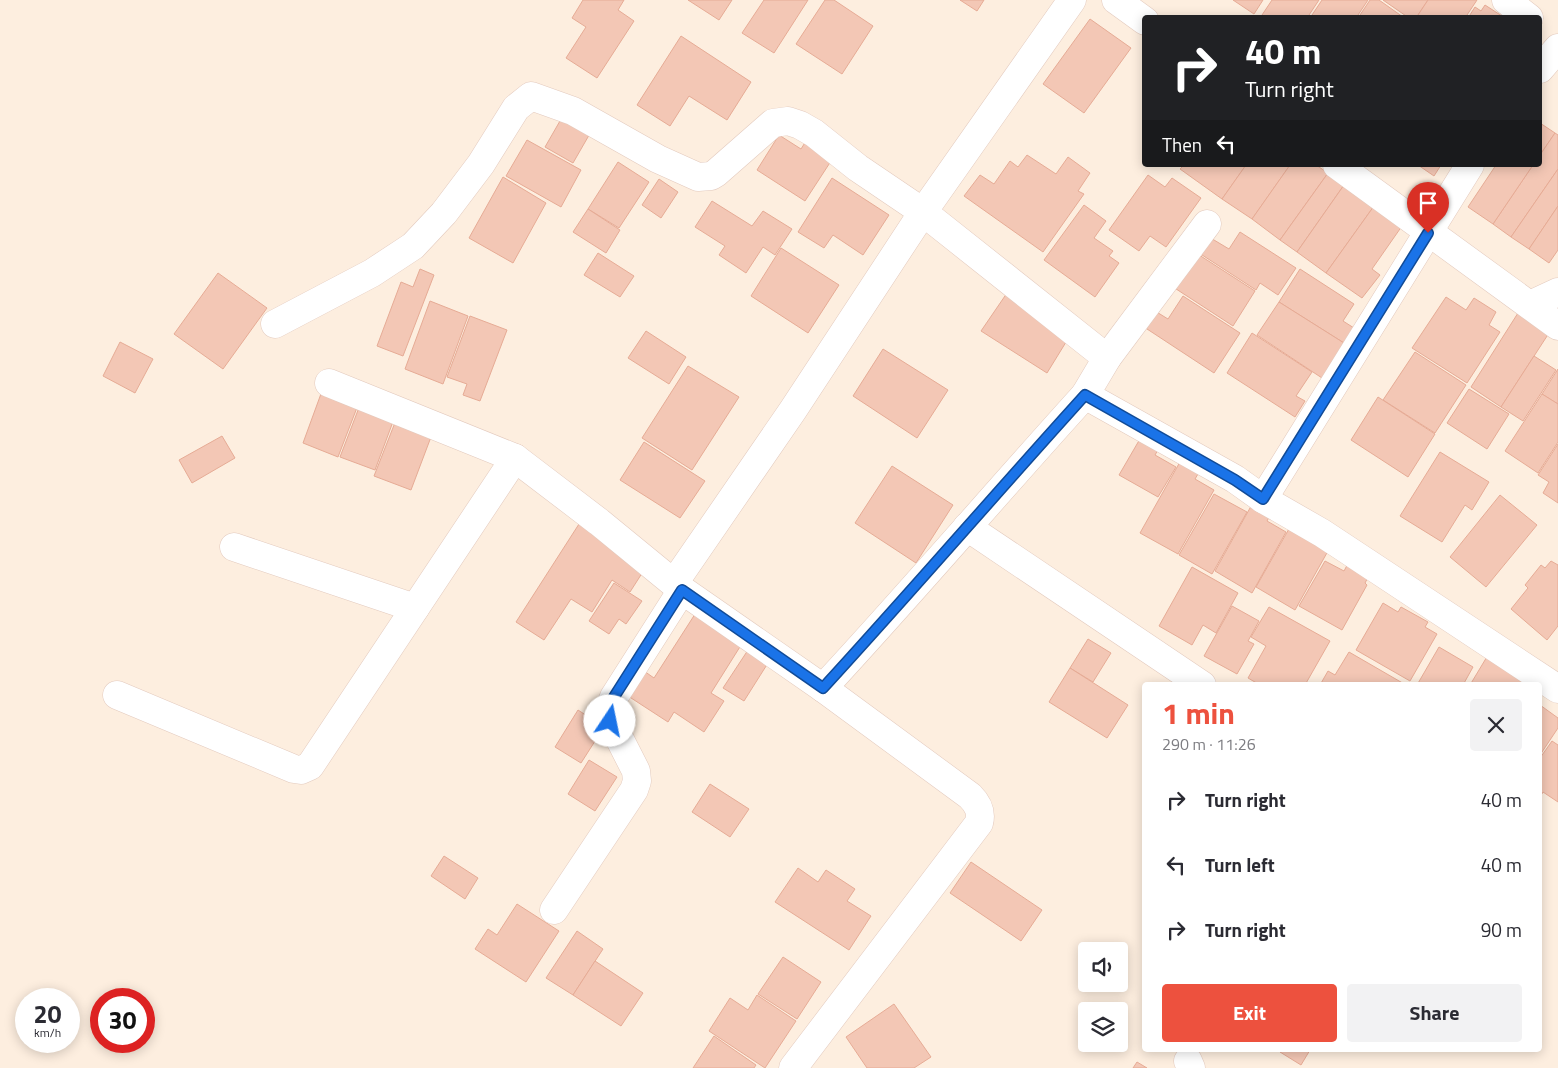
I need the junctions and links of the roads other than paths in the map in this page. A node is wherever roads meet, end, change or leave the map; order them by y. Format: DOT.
graph roads {
  1 [pos="1072,0"];
  2 [pos="1116,0"];
  3 [pos="1506,0"];
  4 [pos="1525,15"];
  5 [pos="1142,19"];
  6 [pos="1542,27"];
  7 [pos="1558,38"];
  8 [pos="1558,48"];
  9 [pos="1542,67"];
  10 [pos="1340,167"];
  11 [pos="1469,167"];
  12 [pos="923,212"];
  13 [pos="1207,224"];
  14 [pos="1428,233"];
  15 [pos="1558,292"];
  16 [pos="1530,305"];
  17 [pos="275,324"];
  18 [pos="1558,326"];
  19 [pos="1107,358"];
  20 [pos="330,383"];
  21 [pos="1085,395"];
  22 [pos="515,458"];
  23 [pos="1263,499"];
  24 [pos="967,527"];
  25 [pos="234,547"];
  26 [pos="678,586"];
  27 [pos="416,608"];
  28 [pos="1198,682"];
  29 [pos="823,688"];
  30 [pos="1558,689"];
  31 [pos="117,695"];
  32 [pos="554,910"];
  33 [pos="793,1068"];
  1 -- 12 [label="street"];
  2 -- 5 [label="street"];
  3 -- 4 [label="street"];
  6 -- 7 [label="street"];
  8 -- 9 [label="street"];
  10 -- 14 [label="street"];
  11 -- 14 [label="street"];
  12 -- 17 [label="street"];
  12 -- 19 [label="street"];
  12 -- 26 [label="street"];
  13 -- 19 [label="street"];
  14 -- 16 [label="street"];
  14 -- 23 [label="street"];
  15 -- 16 [label="street"];
  16 -- 18 [label="street"];
  19 -- 21 [label="street"];
  20 -- 22 [label="street"];
  21 -- 23 [label="street"];
  21 -- 24 [label="street"];
  22 -- 26 [label="street"];
  22 -- 27 [label="street"];
  23 -- 30 [label="street"];
  24 -- 28 [label="street"];
  24 -- 29 [label="street"];
  25 -- 27 [label="street"];
  26 -- 29 [label="street"];
  26 -- 32 [label="street"];
  27 -- 31 [label="street"];
  29 -- 33 [label="street"];
}
